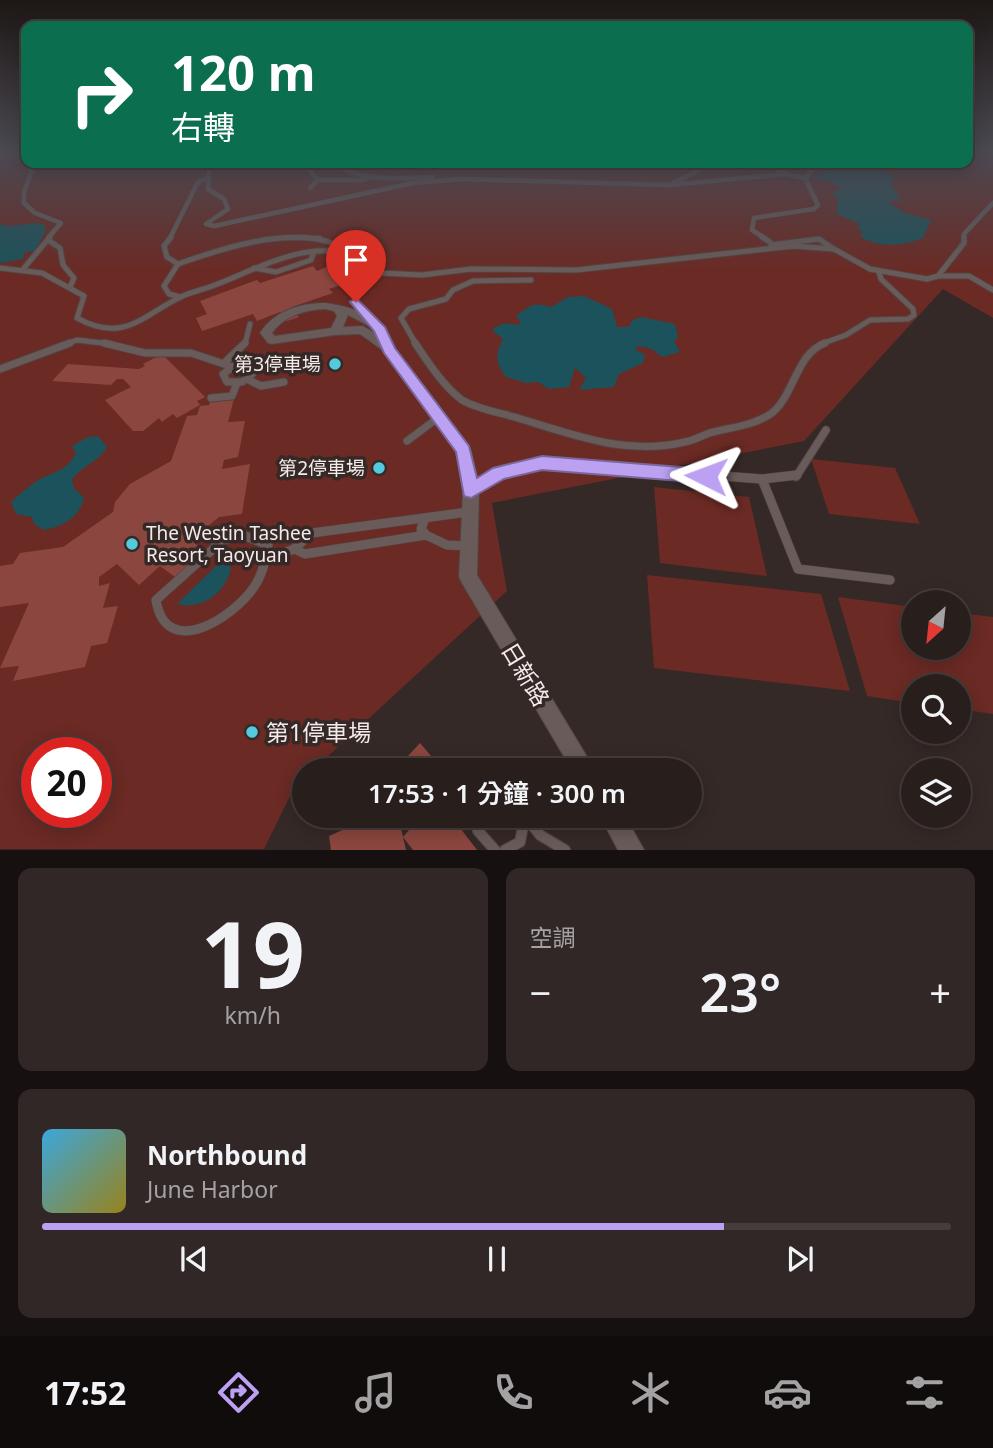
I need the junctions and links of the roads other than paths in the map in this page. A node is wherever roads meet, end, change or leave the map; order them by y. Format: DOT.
graph roads {
  1 [pos="24,193"];
  2 [pos="194,193"];
  3 [pos="211,193"];
  4 [pos="372,193"];
  5 [pos="812,193"];
  6 [pos="993,202"];
  7 [pos="48,240"];
  8 [pos="771,245"];
  9 [pos="313,254"];
  10 [pos="349,254"];
  11 [pos="178,264"];
  12 [pos="0,268"];
  13 [pos="24,268"];
  14 [pos="254,268"];
  15 [pos="360,272"];
  16 [pos="879,272"];
  17 [pos="938,276"];
  18 [pos="531,280"];
  19 [pos="70,287"];
  20 [pos="993,290"];
  21 [pos="180,297"];
  22 [pos="338,308"];
  23 [pos="250,324"];
  24 [pos="381,330"];
  25 [pos="335,331"];
  26 [pos="389,349"];
  27 [pos="227,365"];
  28 [pos="0,369"];
  29 [pos="247,379"];
  30 [pos="237,383"];
  31 [pos="284,383"];
  32 [pos="211,398"];
  33 [pos="439,418"];
  34 [pos="826,430"];
  35 [pos="407,441"];
  36 [pos="762,479"];
  37 [pos="471,491"];
  38 [pos="469,512"];
  39 [pos="425,518"];
  40 [pos="426,535"];
  41 [pos="468,546"];
  42 [pos="294,549"];
  43 [pos="268,559"];
  44 [pos="890,580"];
  45 [pos="577,758"];
  46 [pos="478,828"];
  47 [pos="523,828"];
  48 [pos="534,828"];
  49 [pos="619,828"];
  50 [pos="495,849"];
  51 [pos="505,849"];
  52 [pos="565,849"];
  53 [pos="631,849"];
  1 -- 7 [label="lane"];
  2 -- 11 [label="lane"];
  3 -- 4 [label="lane"];
  5 -- 8 [label="lane"];
  6 -- 17 [label="lane"];
  7 -- 13 [label="lane"];
  7 -- 19 [label="lane"];
  8 -- 15 [label="lane"];
  8 -- 16 [label="lane"];
  9 -- 10 [label="lane"];
  9 -- 14 [label="lane"];
  9 -- 14 [label="lane"];
  10 -- 11 [label="lane"];
  10 -- 15 [label="lane"];
  11 -- 21 [label="lane"];
  12 -- 13 [label="lane"];
  13 -- 19 [label="lane"];
  14 -- 21 [label="lane"];
  15 -- 24 [label="lane"];
  16 -- 17 [label="lane"];
  16 -- 18 [label="lane"];
  17 -- 20 [label="lane"];
  19 -- 21 [label="lane"];
  22 -- 24 [label="street"];
  22 -- 25 [label="street"];
  22 -- 25 [label="street"];
  23 -- 27 [label="lane"];
  24 -- 26 [label="street"];
  25 -- 26 [label="street"];
  26 -- 33 [label="street"];
  27 -- 28 [label="lane"];
  27 -- 29 [label="lane"];
  27 -- 30 [label="lane"];
  29 -- 30 [label="lane"];
  29 -- 31 [label="lane"];
  30 -- 32 [label="lane"];
  33 -- 35 [label="lane"];
  33 -- 37 [label="street"];
  34 -- 36 [label="lane"];
  36 -- 37 [label="lane"];
  36 -- 44 [label="lane"];
  37 -- 38 [label="street"];
  38 -- 39 [label="lane"];
  38 -- 41 [label="street"];
  39 -- 40 [label="lane"];
  39 -- 42 [label="lane"];
  40 -- 41 [label="lane"];
  40 -- 42 [label="lane"];
  41 -- 45 [label="street, 日新路"];
  42 -- 43 [label="lane"];
  43 -- 43 [label="lane"];
  46 -- 50 [label="lane"];
  47 -- 51 [label="lane"];
  48 -- 52 [label="lane"];
  49 -- 53 [label="street"];
}
